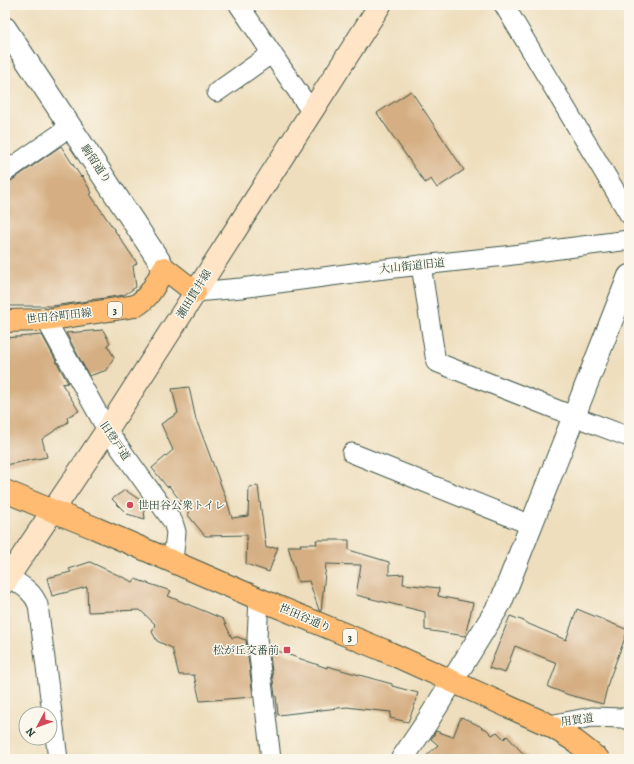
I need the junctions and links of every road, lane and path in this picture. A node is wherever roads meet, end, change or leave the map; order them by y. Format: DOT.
graph roads {
  1 [pos="239,5"];
  2 [pos="380,5"];
  3 [pos="504,5"];
  4 [pos="5,28"];
  5 [pos="272,53"];
  6 [pos="217,92"];
  7 [pos="311,111"];
  8 [pos="71,126"];
  9 [pos="5,172"];
  10 [pos="629,214"];
  11 [pos="629,240"];
  12 [pos="421,265"];
  13 [pos="164,268"];
  14 [pos="629,276"];
  15 [pos="195,292"];
  16 [pos="46,320"];
  17 [pos="5,321"];
  18 [pos="574,416"];
  19 [pos="106,430"];
  20 [pos="629,437"];
  21 [pos="352,453"];
  22 [pos="5,490"];
  23 [pos="53,511"];
  24 [pos="531,525"];
  25 [pos="173,561"];
  26 [pos="7,579"];
  27 [pos="259,599"];
  28 [pos="452,682"];
  29 [pos="629,720"];
  30 [pos="549,725"];
  31 [pos="58,759"];
  32 [pos="271,759"];
  33 [pos="402,759"];
  34 [pos="598,759"];
  1 -- 5 [label="street"];
  2 -- 7 [label="main road, 瀬田貫井線"];
  3 -- 10 [label="street"];
  4 -- 8 [label="street, 駒留通り"];
  5 -- 6 [label="street"];
  5 -- 7 [label="street"];
  7 -- 15 [label="main road, 瀬田貫井線"];
  8 -- 9 [label="street"];
  8 -- 13 [label="street, 駒留通り"];
  11 -- 12 [label="street, 大山街道旧道"];
  12 -- 15 [label="street, 大山街道旧道"];
  12 -- 18 [label="street"];
  13 -- 15 [label="main road, 駒留通り"];
  13 -- 16 [label="main road, 世田谷町田線 / 3"];
  14 -- 18 [label="street"];
  15 -- 19 [label="main road, 瀬田貫井線"];
  16 -- 17 [label="main road, 世田谷町田線 / 3"];
  16 -- 19 [label="street, 旧登戸道"];
  18 -- 20 [label="street"];
  18 -- 24 [label="street"];
  19 -- 23 [label="main road, 瀬田貫井線"];
  19 -- 25 [label="street, 旧登戸道"];
  21 -- 24 [label="street"];
  22 -- 23 [label="main road, 世田谷通り / 3"];
  23 -- 25 [label="main road, 世田谷通り / 3"];
  23 -- 26 [label="main road, 瀬田貫井線"];
  24 -- 28 [label="street"];
  25 -- 27 [label="main road, 世田谷通り / 3"];
  26 -- 31 [label="street"];
  27 -- 28 [label="main road, 世田谷通り / 3"];
  27 -- 32 [label="street"];
  28 -- 30 [label="main road, 世田谷通り / 3"];
  28 -- 33 [label="street"];
  29 -- 30 [label="street, 用賀道"];
  30 -- 34 [label="main road, 世田谷通り / 3"];
}
